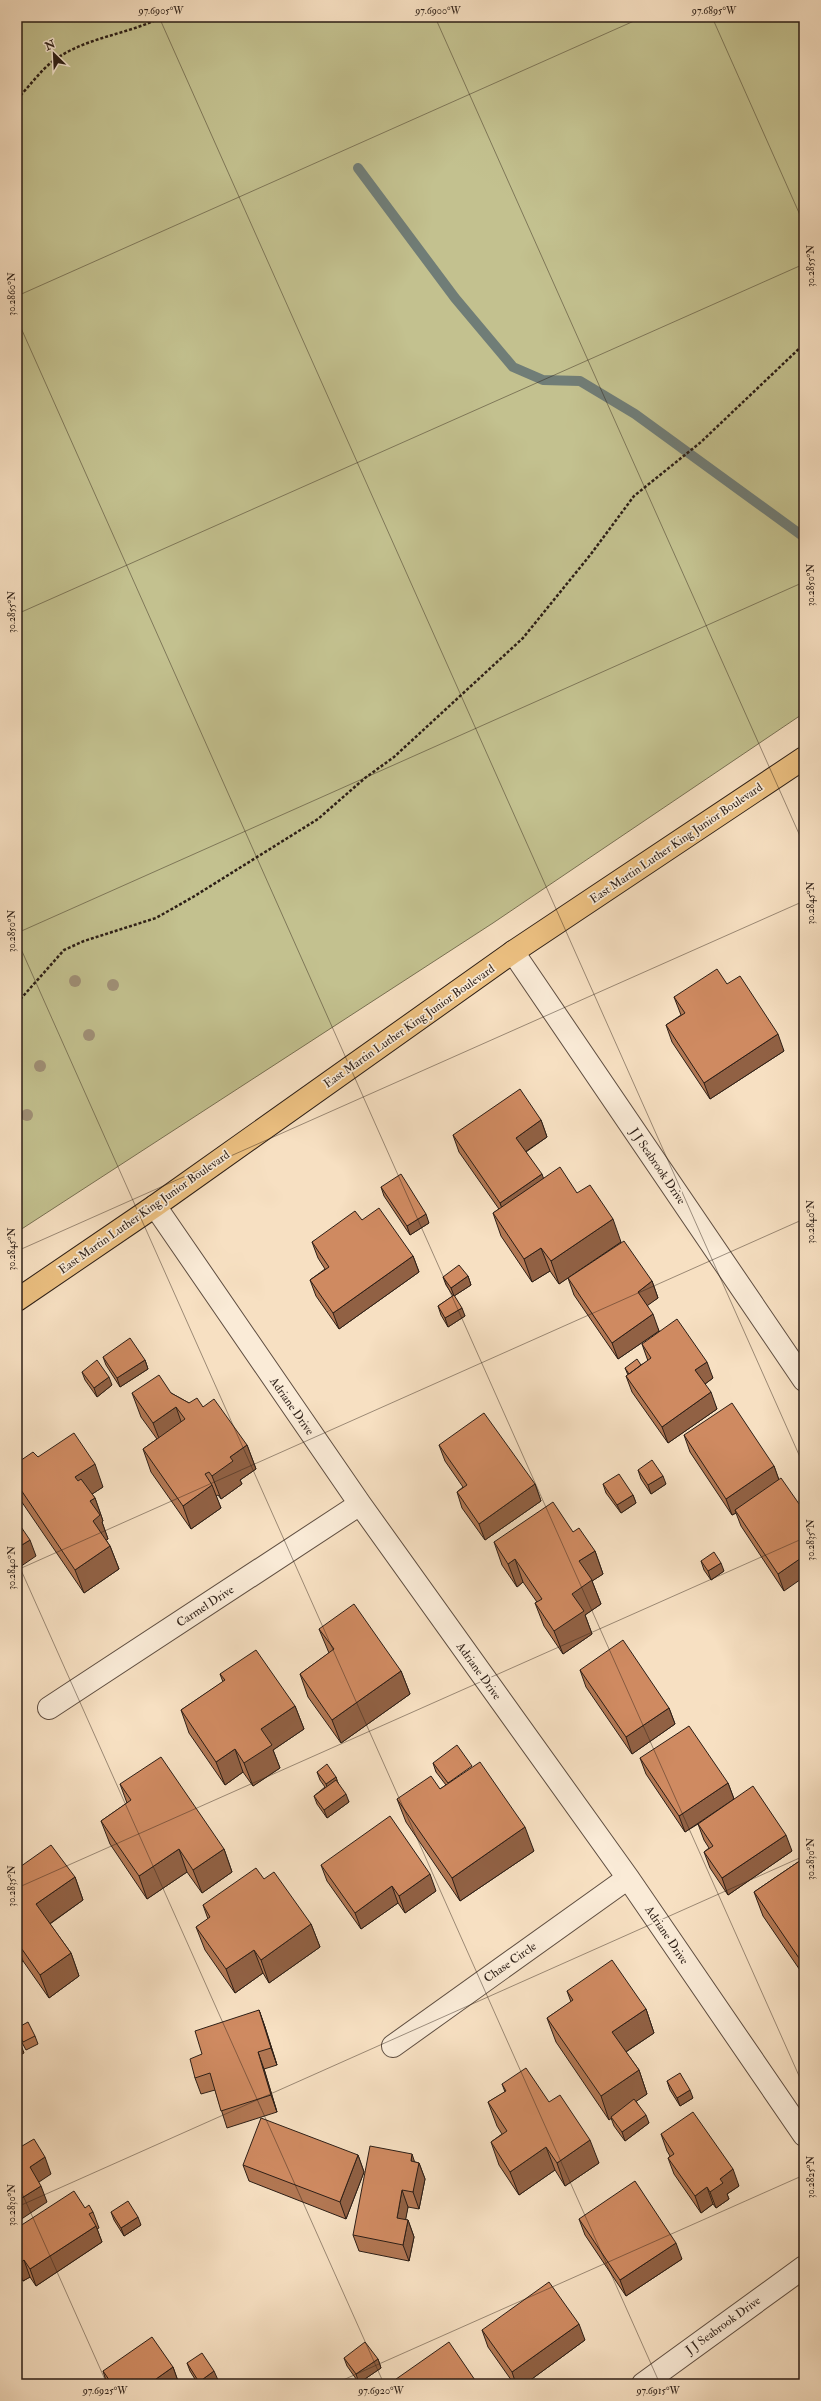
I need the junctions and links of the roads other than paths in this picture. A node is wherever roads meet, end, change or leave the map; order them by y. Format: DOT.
graph roads {
  1 [pos="804,758"];
  2 [pos="513,952"];
  3 [pos="155,1206"];
  4 [pos="17,1300"];
  5 [pos="804,1380"];
  6 [pos="360,1504"];
  7 [pos="50,1708"];
  8 [pos="628,1878"];
  9 [pos="393,2046"];
  10 [pos="804,2135"];
  11 [pos="804,2267"];
  12 [pos="643,2384"];
  1 -- 2 [label="main road, East Martin Luther King Junior Boulevard"];
  2 -- 3 [label="main road, East Martin Luther King Junior Boulevard"];
  2 -- 5 [label="street, J J Seabrook Drive"];
  3 -- 4 [label="main road, East Martin Luther King Junior Boulevard"];
  3 -- 6 [label="street, Adriane Drive"];
  6 -- 7 [label="street, Carmel Drive"];
  6 -- 8 [label="street, Adriane Drive"];
  8 -- 9 [label="street, Chase Circle"];
  8 -- 10 [label="street, Adriane Drive"];
  11 -- 12 [label="street, J J Seabrook Drive"];
}
